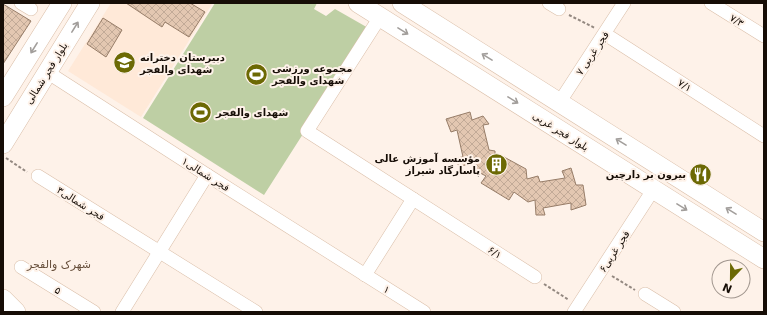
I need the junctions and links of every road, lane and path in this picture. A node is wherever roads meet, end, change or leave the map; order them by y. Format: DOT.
graph roads {
  1 [pos="62,3"];
  2 [pos="90,3"];
  3 [pos="358,3"];
  4 [pos="402,3"];
  5 [pos="624,3"];
  6 [pos="711,3"];
  7 [pos="554,6"];
  8 [pos="380,17"];
  9 [pos="605,34"];
  10 [pos="764,36"];
  11 [pos="470,46"];
  12 [pos="458,66"];
  13 [pos="47,72"];
  14 [pos="3,97"];
  15 [pos="559,103"];
  16 [pos="764,136"];
  17 [pos="3,144"];
  18 [pos="3,156"];
  19 [pos="207,175"];
  20 [pos="38,176"];
  21 [pos="654,190"];
  22 [pos="413,199"];
  23 [pos="764,232"];
  24 [pos="159,252"];
  25 [pos="764,259"];
  26 [pos="21,267"];
  27 [pos="601,270"];
  28 [pos="366,274"];
  29 [pos="535,278"];
  30 [pos="645,294"];
  31 [pos="3,299"];
  32 [pos="575,309"];
  33 [pos="16,312"];
  34 [pos="94,312"];
  35 [pos="122,312"];
  36 [pos="256,312"];
  37 [pos="424,312"];
  38 [pos="674,312"];
  1 -- 14 [label="main road, one-way"];
  13 -- 2 [label="main road, بلوار فجر شمالی, one-way"];
  3 -- 8 [label="main road, بلوار فجر غربی"];
  4 -- 11 [label="main road"];
  5 -- 9 [label="street, ۷ فجر غربی"];
  6 -- 10 [label="street, ۷/۳"];
  7 -- 9 [label="path"];
  8 -- 12 [label="main road, بلوار فجر غربی, one-way"];
  8 -- 22 [label="street, ۶/۱"];
  9 -- 15 [label="street, ۷ فجر غربی"];
  9 -- 16 [label="street, ۷/۱"];
  11 -- 12 [label="main road"];
  15 -- 11 [label="main road, one-way"];
  12 -- 21 [label="main road, بلوار فجر غربی, one-way"];
  13 -- 17 [label="main road, بلوار فجر شمالی"];
  13 -- 19 [label="street, فجر شمالی۱"];
  23 -- 15 [label="main road, one-way"];
  18 -- 20 [label="path"];
  19 -- 24 [label="street"];
  19 -- 28 [label="street, فجر شمالی۱"];
  20 -- 24 [label="street, فجر شمالی۳"];
  21 -- 25 [label="main road, بلوار فجر غربی, one-way"];
  21 -- 27 [label="street, فجر غربی۶"];
  22 -- 28 [label="street"];
  22 -- 29 [label="street, ۶/۱"];
  24 -- 35 [label="street"];
  24 -- 36 [label="street, فجر شمالی۳"];
  26 -- 34 [label="street, ۵"];
  27 -- 30 [label="path"];
  27 -- 32 [label="street, فجر غربی۶"];
  28 -- 37 [label="street, ۱"];
  29 -- 32 [label="path"];
  30 -- 38 [label="street"];
  31 -- 33 [label="main road"];
}
